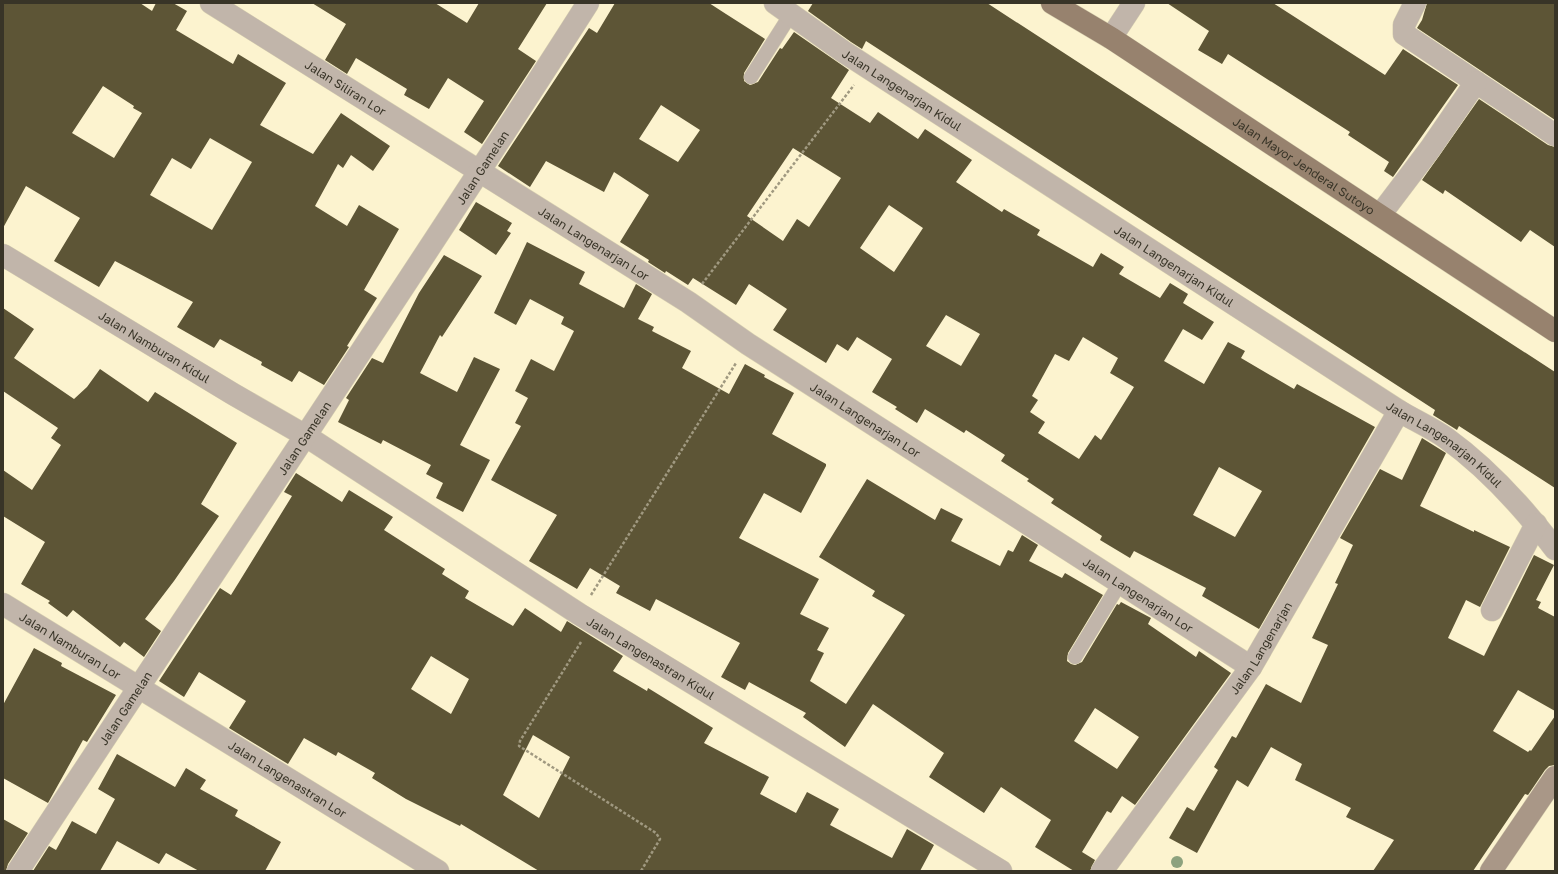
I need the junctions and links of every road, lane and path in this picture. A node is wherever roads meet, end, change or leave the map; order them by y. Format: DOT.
graph roads {
  1 [pos="211,3"];
  2 [pos="588,3"];
  3 [pos="1052,3"];
  4 [pos="1134,3"];
  5 [pos="1415,3"];
  6 [pos="783,9"];
  7 [pos="1111,38"];
  8 [pos="868,67"];
  9 [pos="751,78"];
  10 [pos="1476,82"];
  11 [pos="1555,135"];
  12 [pos="481,171"];
  13 [pos="1380,215"];
  14 [pos="3,254"];
  15 [pos="688,302"];
  16 [pos="1555,331"];
  17 [pos="748,344"];
  18 [pos="1399,411"];
  19 [pos="306,436"];
  20 [pos="1536,524"];
  21 [pos="1555,549"];
  22 [pos="1120,583"];
  23 [pos="3,604"];
  24 [pos="1492,610"];
  25 [pos="586,619"];
  26 [pos="1075,657"];
  27 [pos="1251,667"];
  28 [pos="138,687"];
  29 [pos="1555,778"];
  30 [pos="18,871"];
  31 [pos="438,871"];
  32 [pos="641,871"];
  33 [pos="1001,871"];
  34 [pos="1102,871"];
  35 [pos="1491,871"];
  1 -- 12 [label="street, Jalan Siliran Lor"];
  2 -- 12 [label="street, Jalan Gamelan"];
  3 -- 7 [label="main road, Jalan Mayor Jenderal Sutoyo"];
  4 -- 7 [label="street"];
  5 -- 10 [label="street"];
  6 -- 8 [label="street, Jalan Langenarjan Kidul"];
  6 -- 9 [label="lane"];
  7 -- 13 [label="main road, Jalan Mayor Jenderal Sutoyo"];
  8 -- 15 [label="path"];
  8 -- 18 [label="street, Jalan Langenarjan Kidul"];
  10 -- 11 [label="street"];
  10 -- 13 [label="street"];
  12 -- 15 [label="street, Jalan Langenarjan Lor"];
  12 -- 19 [label="street, Jalan Gamelan"];
  13 -- 16 [label="main road, Jalan Mayor Jenderal Sutoyo"];
  14 -- 19 [label="street, Jalan Namburan Kidul"];
  15 -- 17 [label="street, Jalan Langenarjan Lor"];
  17 -- 22 [label="street, Jalan Langenarjan Lor"];
  17 -- 25 [label="path"];
  18 -- 20 [label="street, Jalan Langenarjan Kidul"];
  18 -- 27 [label="street, Jalan Langenarjan"];
  19 -- 25 [label="street, Jalan Langenastran Kidul"];
  19 -- 28 [label="street, Jalan Gamelan"];
  20 -- 21 [label="street, Jalan Langenarjan Kidul"];
  20 -- 24 [label="street"];
  22 -- 26 [label="lane"];
  22 -- 27 [label="street, Jalan Langenarjan Lor"];
  23 -- 28 [label="street, Jalan Namburan Lor"];
  25 -- 32 [label="path"];
  25 -- 33 [label="street, Jalan Langenastran Kidul"];
  27 -- 34 [label="street, Jalan Langenarjan"];
  28 -- 30 [label="street, Jalan Gamelan"];
  28 -- 31 [label="street, Jalan Langenastran Lor"];
  29 -- 35 [label="street"];
}
